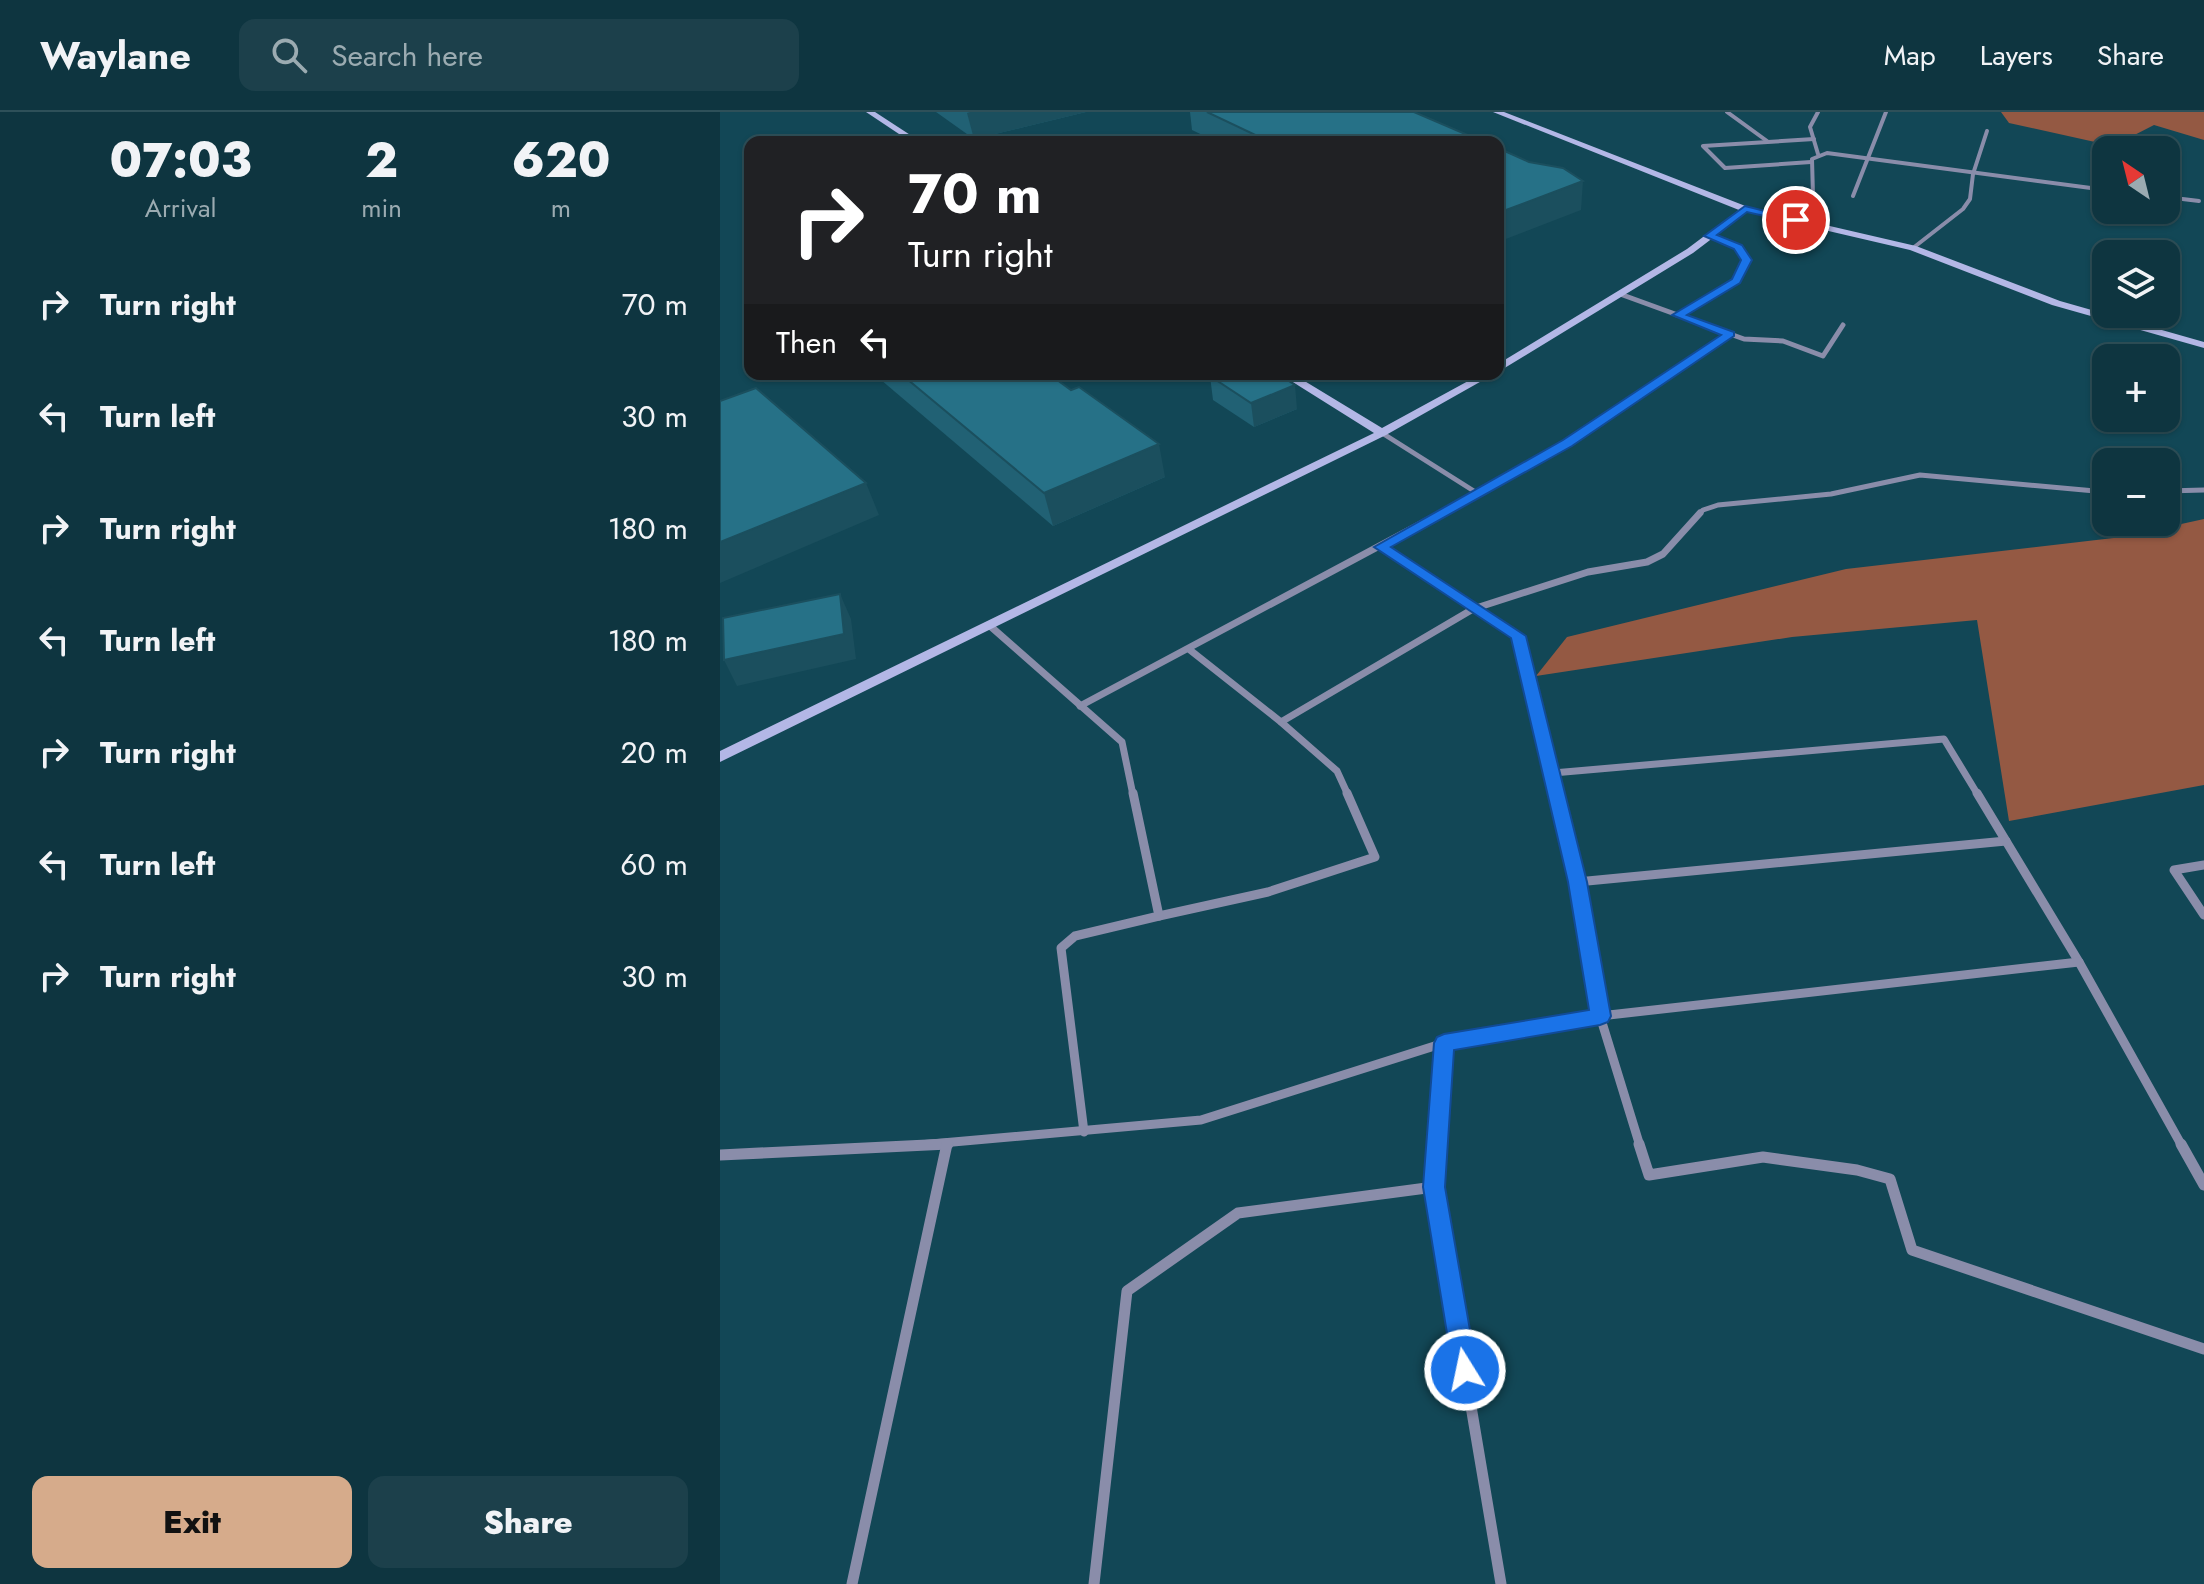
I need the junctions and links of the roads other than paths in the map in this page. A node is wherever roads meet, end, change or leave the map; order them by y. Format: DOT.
graph roads {
  1 [pos="873,112"];
  2 [pos="1497,112"];
  3 [pos="1727,112"];
  4 [pos="1818,112"];
  5 [pos="1886,112"];
  6 [pos="1987,131"];
  7 [pos="908,136"];
  8 [pos="1814,139"];
  9 [pos="1767,141"];
  10 [pos="1818,154"];
  11 [pos="1869,159"];
  12 [pos="1811,162"];
  13 [pos="1973,174"];
  14 [pos="2092,188"];
  15 [pos="1853,196"];
  16 [pos="2180,199"];
  17 [pos="2199,201"];
  18 [pos="1745,209"];
  19 [pos="1796,220"];
  20 [pos="1709,236"];
  21 [pos="1913,248"];
  22 [pos="1620,294"];
  23 [pos="1677,315"];
  24 [pos="1843,325"];
  25 [pos="1730,334"];
  26 [pos="2204,345"];
  27 [pos="1504,365"];
  28 [pos="1295,380"];
  29 [pos="1478,380"];
  30 [pos="1382,433"];
  31 [pos="2204,490"];
  32 [pos="2092,491"];
  33 [pos="2180,491"];
  34 [pos="1477,493"];
  35 [pos="1381,547"];
  36 [pos="1473,609"];
  37 [pos="989,625"];
  38 [pos="1190,650"];
  39 [pos="1080,706"];
  40 [pos="1281,722"];
  41 [pos="720,757"];
  42 [pos="1553,773"];
  43 [pos="2006,841"];
  44 [pos="2204,865"];
  45 [pos="1577,882"];
  46 [pos="2204,915"];
  47 [pos="1159,916"];
  48 [pos="2079,962"];
  49 [pos="1600,1016"];
  50 [pos="1444,1043"];
  51 [pos="1084,1132"];
  52 [pos="947,1144"];
  53 [pos="720,1155"];
  54 [pos="2204,1186"];
  55 [pos="1434,1187"];
  56 [pos="2204,1349"];
  57 [pos="852,1584"];
  58 [pos="1094,1584"];
  59 [pos="1501,1584"];
  1 -- 7 [label="street"];
  2 -- 18 [label="street"];
  3 -- 9 [label="street"];
  4 -- 8 [label="street"];
  5 -- 11 [label="street"];
  6 -- 13 [label="street"];
  8 -- 9 [label="street"];
  8 -- 10 [label="street"];
  9 -- 12 [label="street"];
  10 -- 11 [label="street"];
  10 -- 12 [label="street"];
  11 -- 13 [label="street"];
  11 -- 15 [label="street"];
  12 -- 19 [label="street"];
  13 -- 14 [label="street"];
  13 -- 21 [label="street"];
  16 -- 17 [label="street"];
  18 -- 19 [label="street"];
  18 -- 20 [label="street"];
  19 -- 21 [label="street"];
  20 -- 22 [label="street"];
  20 -- 23 [label="street"];
  21 -- 26 [label="street"];
  22 -- 23 [label="street"];
  22 -- 27 [label="street"];
  23 -- 25 [label="street"];
  24 -- 25 [label="street"];
  25 -- 34 [label="street"];
  28 -- 30 [label="street"];
  29 -- 30 [label="street"];
  30 -- 34 [label="street"];
  30 -- 37 [label="street"];
  31 -- 33 [label="street"];
  32 -- 36 [label="street"];
  34 -- 35 [label="street"];
  35 -- 36 [label="street"];
  35 -- 38 [label="street"];
  36 -- 40 [label="street"];
  36 -- 42 [label="street"];
  37 -- 39 [label="street"];
  37 -- 41 [label="street"];
  38 -- 39 [label="street"];
  38 -- 40 [label="street"];
  39 -- 47 [label="street"];
  40 -- 47 [label="street"];
  42 -- 43 [label="street"];
  42 -- 45 [label="street"];
  43 -- 45 [label="street"];
  43 -- 48 [label="street"];
  44 -- 46 [label="street"];
  45 -- 49 [label="street"];
  47 -- 51 [label="street"];
  48 -- 49 [label="street"];
  48 -- 54 [label="street"];
  49 -- 50 [label="street"];
  49 -- 56 [label="street"];
  50 -- 51 [label="street"];
  50 -- 55 [label="street"];
  51 -- 52 [label="street"];
  52 -- 53 [label="street"];
  52 -- 57 [label="street"];
  55 -- 58 [label="street"];
  55 -- 59 [label="street"];
}
